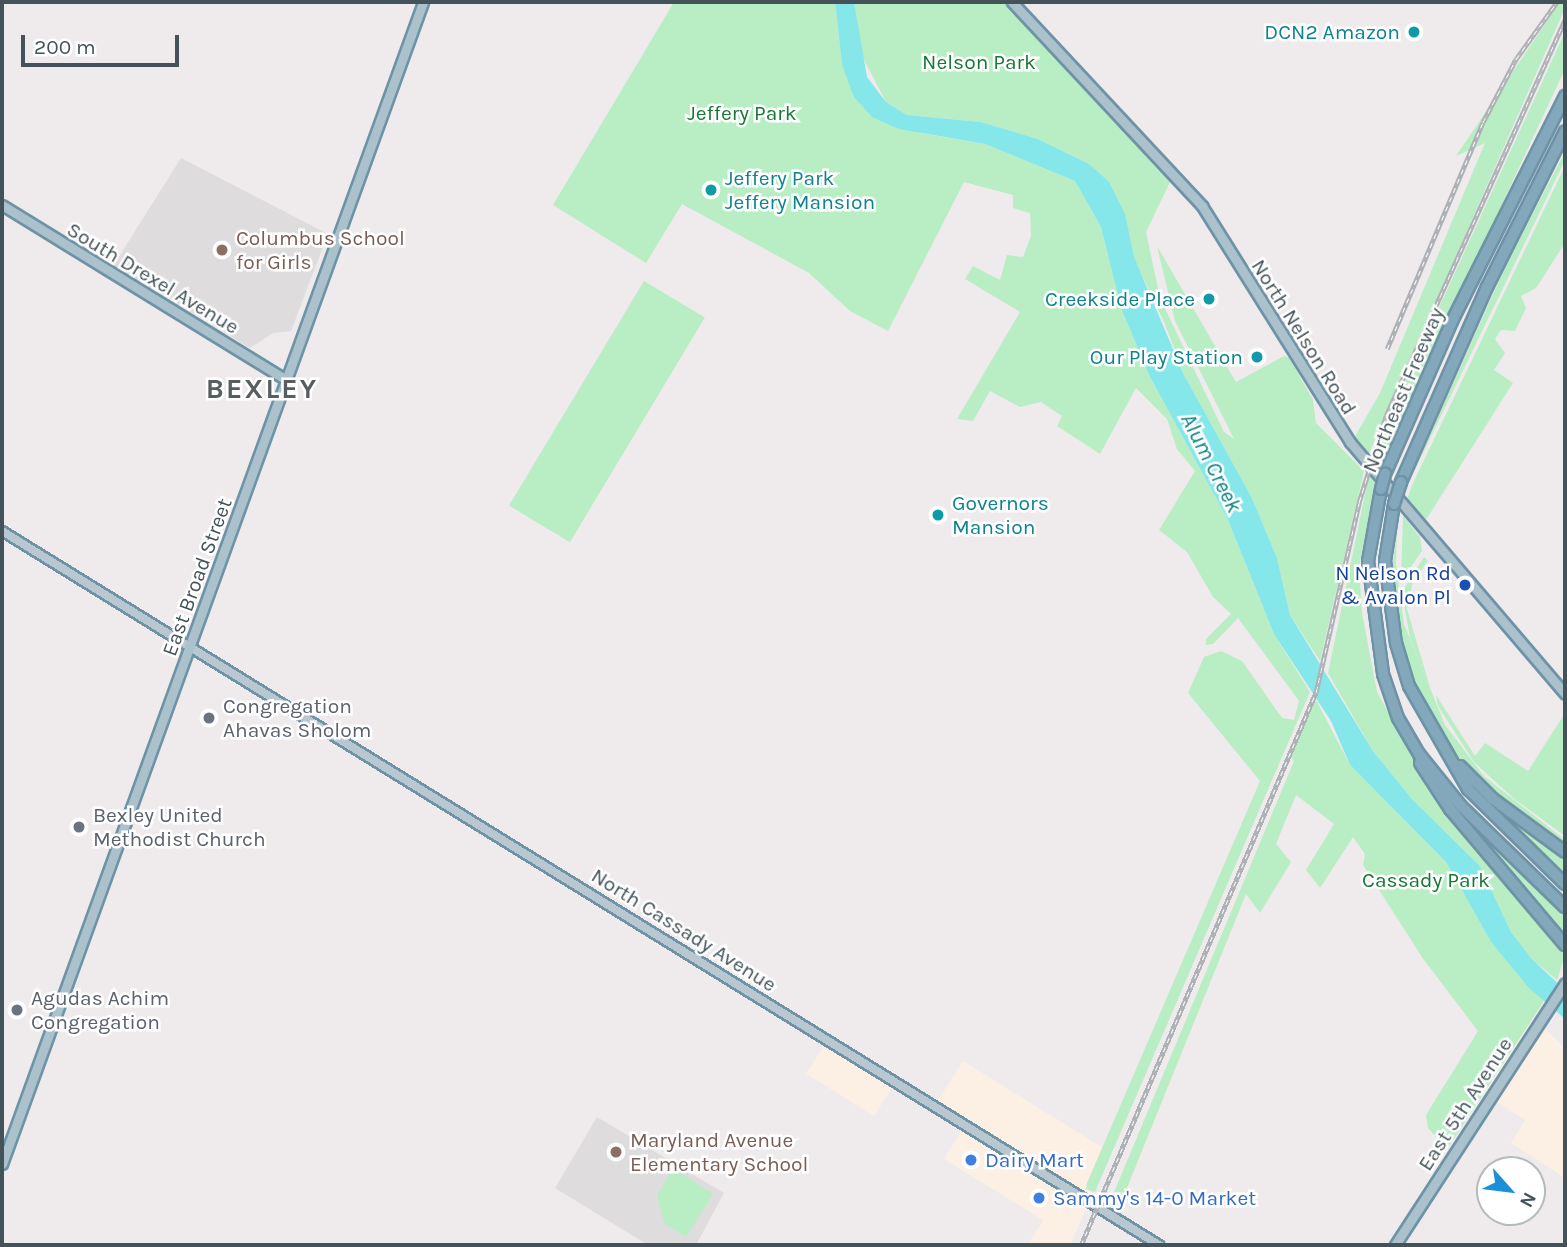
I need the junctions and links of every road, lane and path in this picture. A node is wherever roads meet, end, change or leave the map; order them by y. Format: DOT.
graph roads {
  1 [pos="423,2"];
  2 [pos="1012,2"];
  3 [pos="1565,84"];
  4 [pos="1564,97"];
  5 [pos="1564,134"];
  6 [pos="2,205"];
  7 [pos="287,380"];
  8 [pos="2,531"];
  9 [pos="191,646"];
  10 [pos="1565,694"];
  11 [pos="1402,725"];
  12 [pos="1441,742"];
  13 [pos="1565,852"];
  14 [pos="1565,884"];
  15 [pos="1565,907"];
  16 [pos="1565,945"];
  17 [pos="1565,983"];
  18 [pos="2,1164"];
  19 [pos="1159,1245"];
  20 [pos="1395,1245"];
  1 -- 7 [label="main road, East Broad Street"];
  2 -- 10 [label="main road, North Nelson Road"];
  3 -- 4 [label="highway"];
  4 -- 11 [label="highway, Northeast Freeway, bridge"];
  5 -- 12 [label="highway, Northeast Freeway, bridge"];
  6 -- 7 [label="main road, South Drexel Avenue"];
  7 -- 9 [label="main road, East Broad Street"];
  8 -- 9 [label="street, North Cassady Avenue"];
  9 -- 18 [label="main road, East Broad Street"];
  9 -- 19 [label="street, North Cassady Avenue"];
  11 -- 15 [label="highway, Northeast Freeway"];
  11 -- 16 [label="highway"];
  12 -- 13 [label="highway"];
  12 -- 14 [label="highway, Northeast Freeway"];
  17 -- 20 [label="main road, East 5th Avenue"];
}
